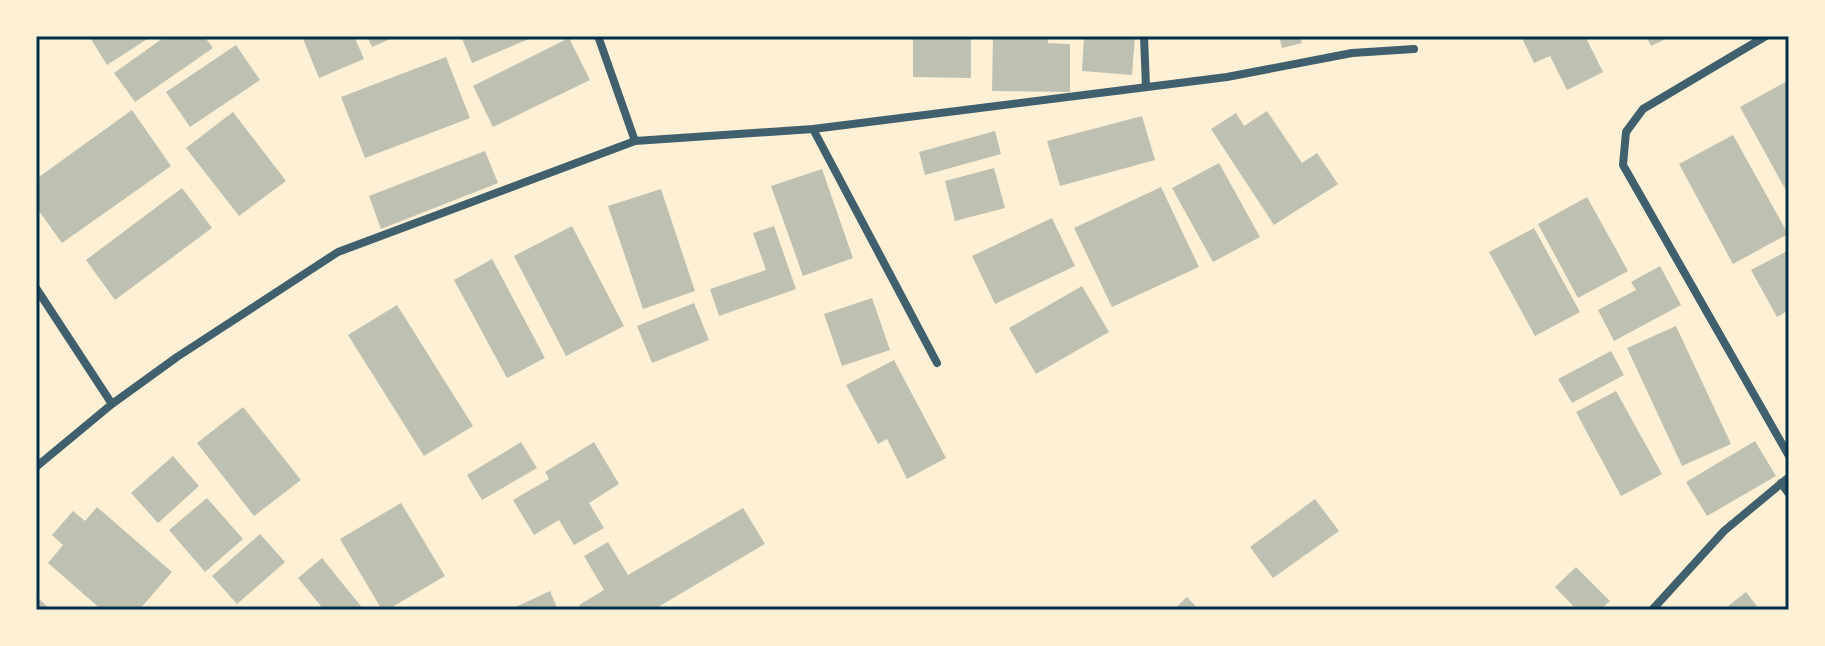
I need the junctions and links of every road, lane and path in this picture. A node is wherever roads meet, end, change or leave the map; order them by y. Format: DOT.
graph roads {
  1 [pos="598,36"];
  2 [pos="1144,36"];
  3 [pos="1766,36"];
  4 [pos="1414,49"];
  5 [pos="1146,87"];
  6 [pos="813,129"];
  7 [pos="635,141"];
  8 [pos="36,288"];
  9 [pos="937,363"];
  10 [pos="112,404"];
  11 [pos="1789,456"];
  12 [pos="36,467"];
  13 [pos="1785,480"];
  14 [pos="1789,494"];
  15 [pos="1652,610"];
  1 -- 7 [label="street"];
  2 -- 5 [label="street"];
  3 -- 11 [label="street"];
  4 -- 5 [label="street"];
  5 -- 6 [label="street"];
  6 -- 7 [label="street"];
  6 -- 9 [label="street"];
  7 -- 10 [label="street"];
  8 -- 10 [label="street"];
  10 -- 12 [label="street"];
  13 -- 14 [label="street"];
  13 -- 15 [label="street"];
}
